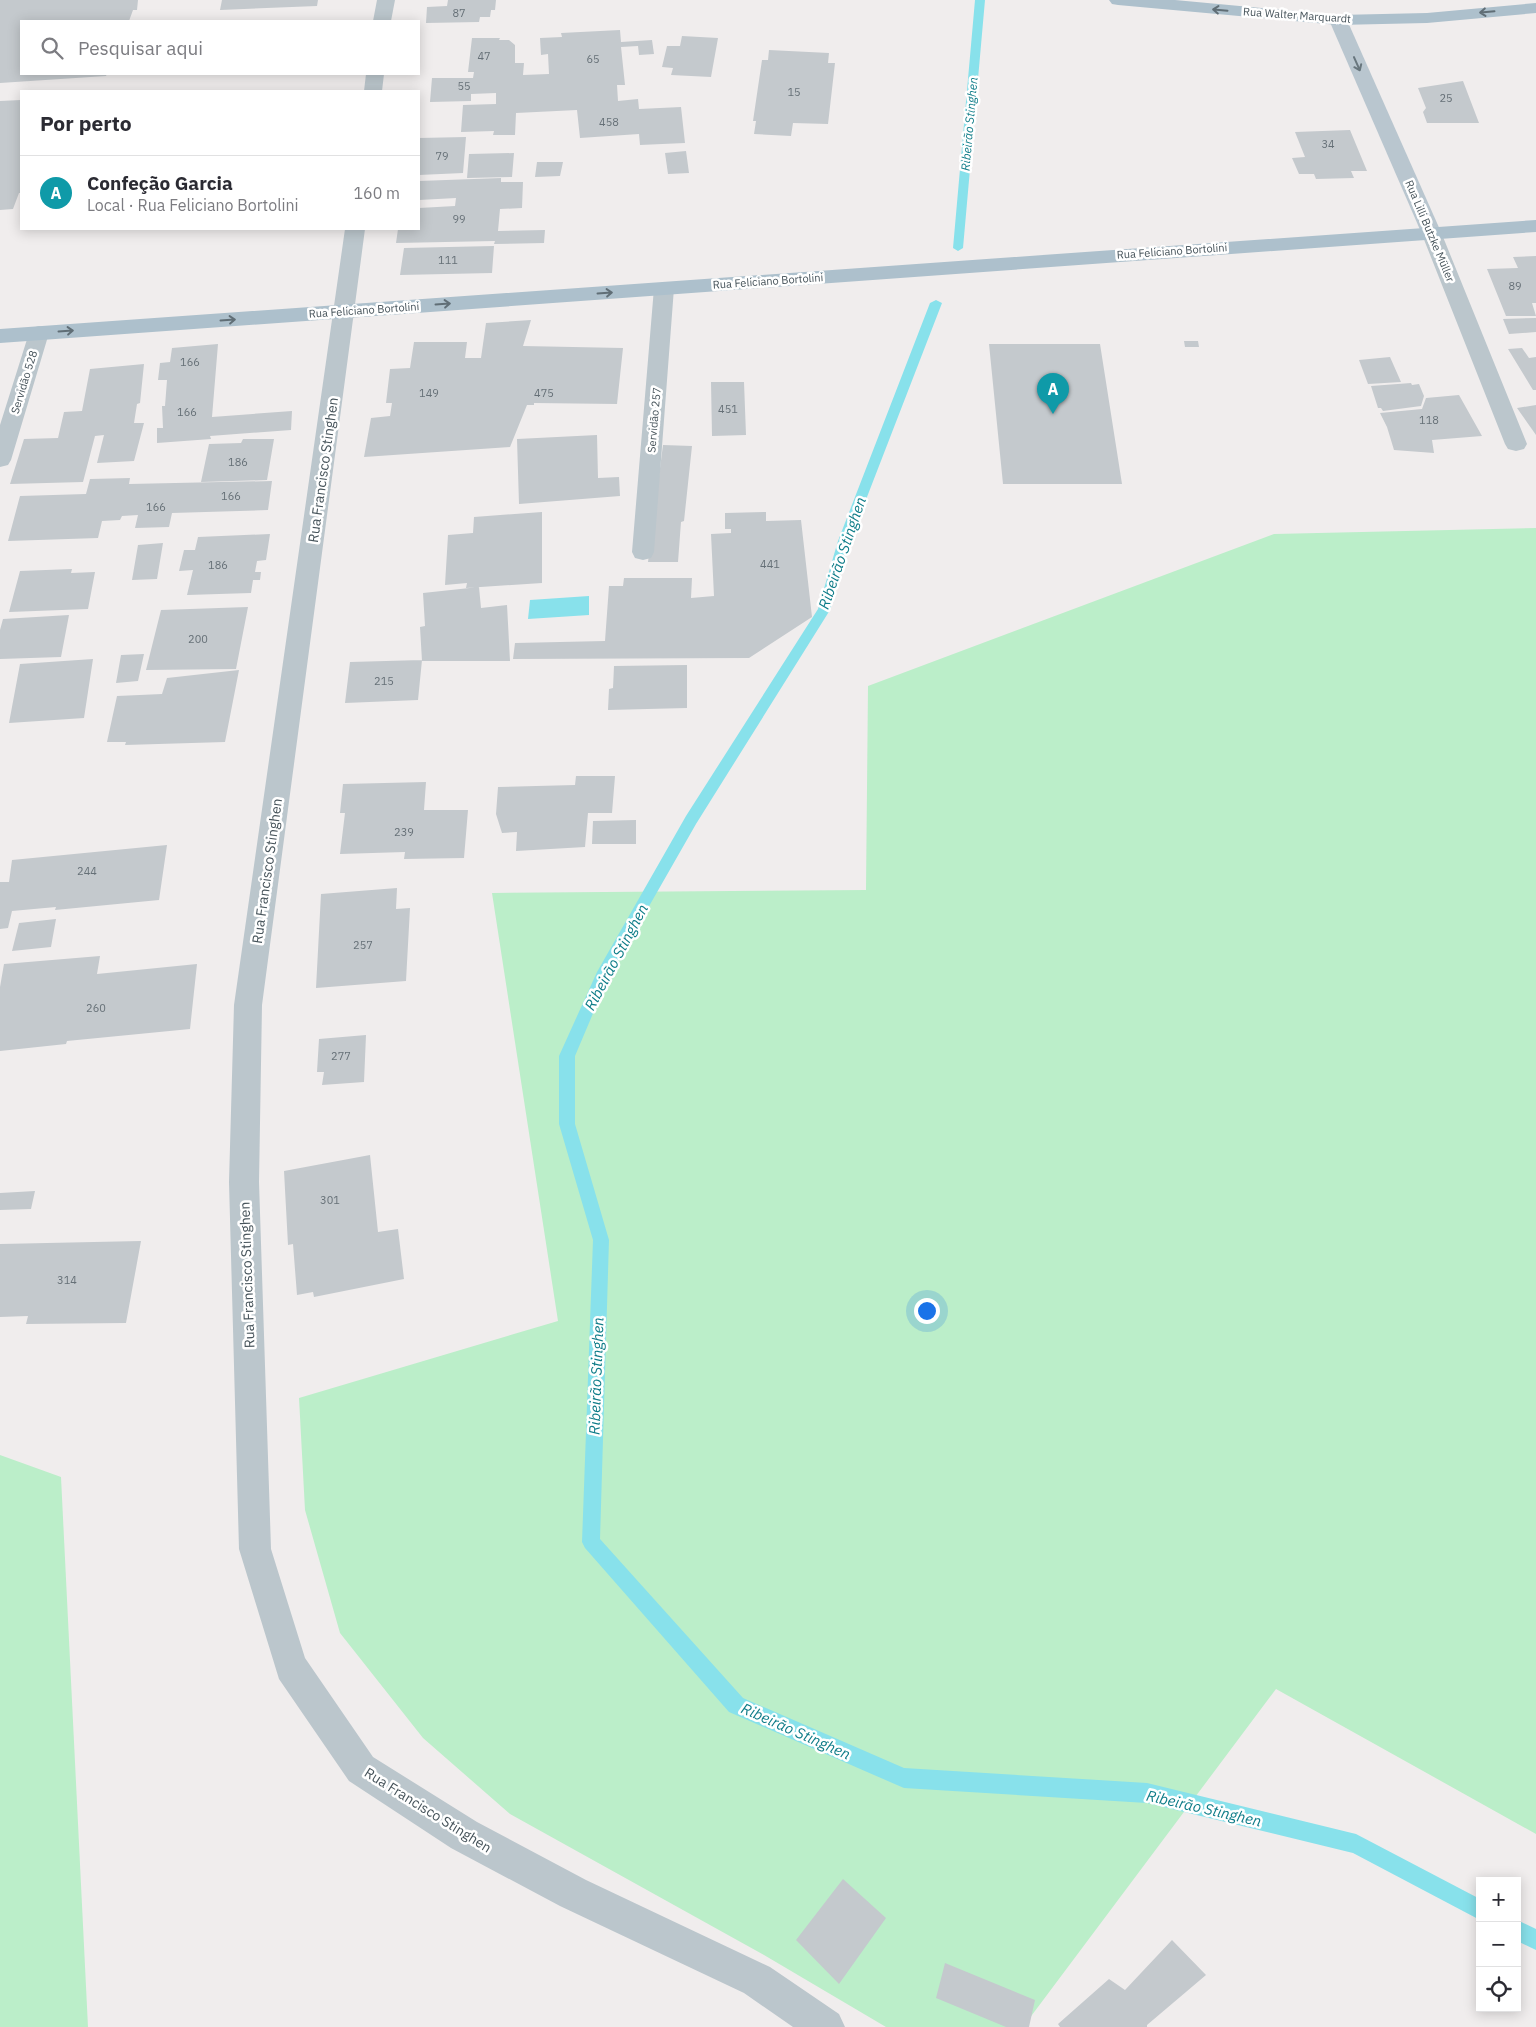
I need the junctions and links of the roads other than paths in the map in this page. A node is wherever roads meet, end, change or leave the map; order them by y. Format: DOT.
graph roads {
  1 [pos="386,0"];
  2 [pos="1118,0"];
  3 [pos="1536,8"];
  4 [pos="382,20"];
  5 [pos="1338,20"];
  6 [pos="375,75"];
  7 [pos="373,90"];
  8 [pos="1536,226"];
  9 [pos="355,230"];
  10 [pos="1431,232"];
  11 [pos="664,288"];
  12 [pos="345,311"];
  13 [pos="39,333"];
  14 [pos="0,336"];
  15 [pos="1516,444"];
  16 [pos="0,460"];
  17 [pos="643,552"];
  18 [pos="826,2027"];
  1 -- 4 [label="street"];
  5 -- 2 [label="main road, Rua Walter Marquardt, one-way"];
  3 -- 5 [label="main road, Rua Walter Marquardt, one-way"];
  5 -- 10 [label="street, Rua Lilli Butzke Müller, one-way"];
  6 -- 7 [label="street"];
  8 -- 10 [label="main road, Rua Feliciano Bortolini"];
  9 -- 12 [label="street, Rua Francisco Stinghen"];
  10 -- 11 [label="main road, Rua Feliciano Bortolini"];
  10 -- 15 [label="street, Rua Lilli Butzke Müller"];
  12 -- 11 [label="main road, Rua Feliciano Bortolini, one-way"];
  11 -- 17 [label="street, Servidão 257"];
  13 -- 12 [label="main road, Rua Feliciano Bortolini, one-way"];
  12 -- 18 [label="street, Rua Francisco Stinghen"];
  13 -- 14 [label="main road, Rua Feliciano Bortolini"];
  13 -- 16 [label="street, Servidão 528"];
}
